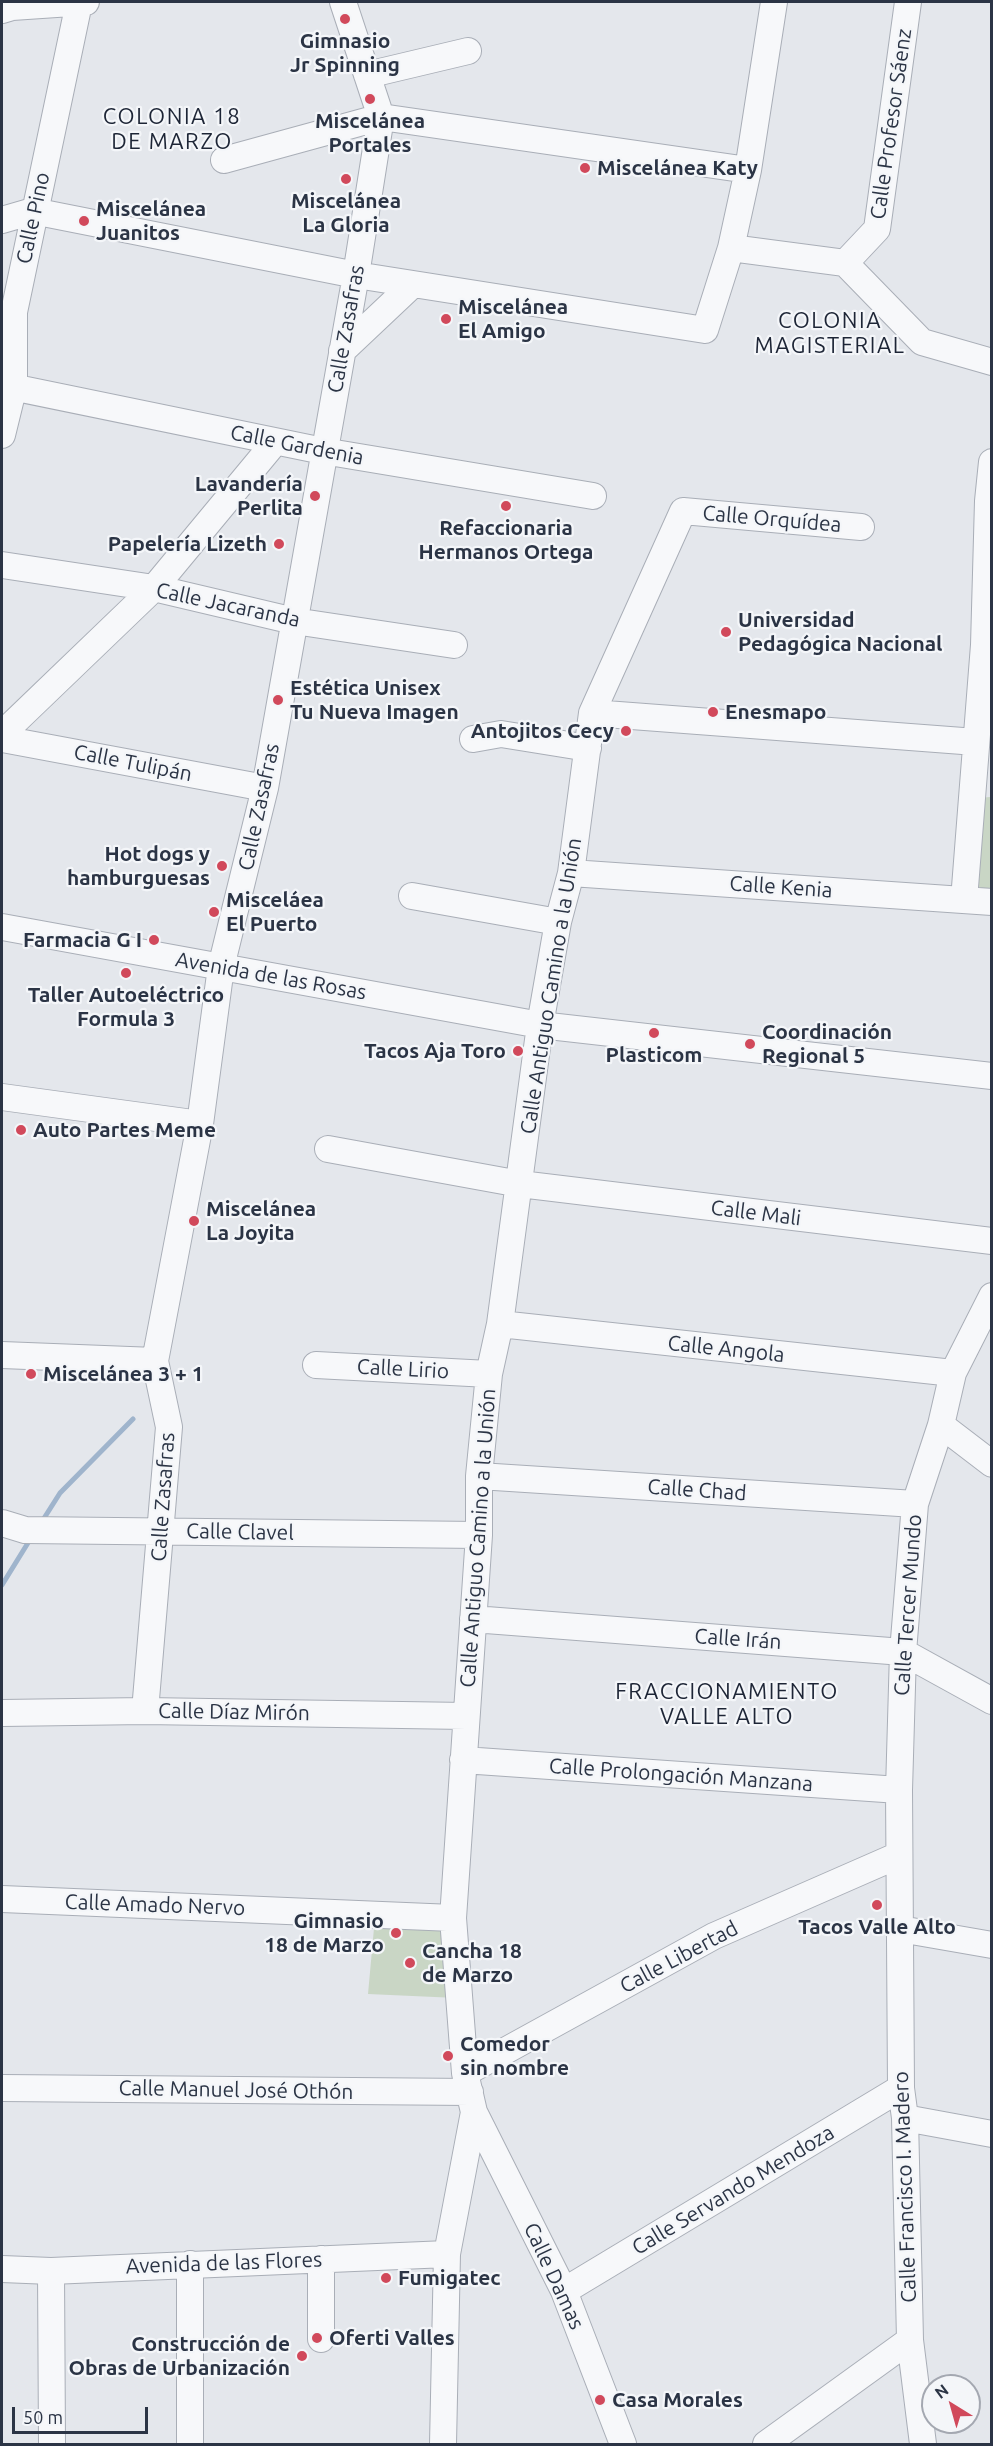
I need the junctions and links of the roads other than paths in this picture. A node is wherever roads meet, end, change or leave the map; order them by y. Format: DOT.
graph roads {
  1 [pos="83,2"];
  2 [pos="343,2"];
  3 [pos="774,2"];
  4 [pos="908,2"];
  5 [pos="8,6"];
  6 [pos="468,51"];
  7 [pos="367,75"];
  8 [pos="381,117"];
  9 [pos="224,160"];
  10 [pos="748,170"];
  11 [pos="33,211"];
  12 [pos="2,220"];
  13 [pos="731,248"];
  14 [pos="845,263"];
  15 [pos="356,275"];
  16 [pos="412,285"];
  17 [pos="342,351"];
  18 [pos="992,362"];
  19 [pos="8,386"];
  20 [pos="2,435"];
  21 [pos="275,442"];
  22 [pos="323,451"];
  23 [pos="992,462"];
  24 [pos="593,496"];
  25 [pos="990,501"];
  26 [pos="683,511"];
  27 [pos="861,527"];
  28 [pos="2,565"];
  29 [pos="154,588"];
  30 [pos="294,621"];
  31 [pos="454,645"];
  32 [pos="988,645"];
  33 [pos="592,713"];
  34 [pos="2,736"];
  35 [pos="473,739"];
  36 [pos="976,742"];
  37 [pos="588,748"];
  38 [pos="983,778"];
  39 [pos="265,788"];
  40 [pos="571,873"];
  41 [pos="412,896"];
  42 [pos="964,900"];
  43 [pos="992,902"];
  44 [pos="558,922"];
  45 [pos="2,927"];
  46 [pos="221,967"];
  47 [pos="540,1025"];
  48 [pos="992,1076"];
  49 [pos="2,1097"];
  50 [pos="200,1124"];
  51 [pos="328,1149"];
  52 [pos="520,1184"];
  53 [pos="992,1241"];
  54 [pos="992,1296"];
  55 [pos="500,1324"];
  56 [pos="2,1355"];
  57 [pos="155,1361"];
  58 [pos="316,1365"];
  59 [pos="953,1373"];
  60 [pos="489,1374"];
  61 [pos="941,1425"];
  62 [pos="992,1464"];
  63 [pos="479,1476"];
  64 [pos="915,1504"];
  65 [pos="2,1523"];
  66 [pos="161,1531"];
  67 [pos="479,1535"];
  68 [pos="473,1619"];
  69 [pos="903,1652"];
  70 [pos="992,1701"];
  71 [pos="145,1711"];
  72 [pos="2,1713"];
  73 [pos="466,1716"];
  74 [pos="463,1760"];
  75 [pos="899,1790"];
  76 [pos="899,1855"];
  77 [pos="2,1899"];
  78 [pos="453,1918"];
  79 [pos="900,1929"];
  80 [pos="992,1945"];
  81 [pos="2,2088"];
  82 [pos="901,2088"];
  83 [pos="470,2092"];
  84 [pos="905,2118"];
  85 [pos="992,2134"];
  86 [pos="447,2254"];
  87 [pos="321,2259"];
  88 [pos="190,2264"];
  89 [pos="2,2269"];
  90 [pos="51,2271"];
  91 [pos="564,2291"];
  92 [pos="321,2339"];
  93 [pos="910,2340"];
  94 [pos="52,2445"];
  95 [pos="190,2445"];
  96 [pos="443,2445"];
  97 [pos="623,2445"];
  98 [pos="766,2445"];
  99 [pos="923,2445"];
  1 -- 5 [label="street"];
  1 -- 11 [label="street, Calle Pino"];
  2 -- 7 [label="street"];
  3 -- 10 [label="street"];
  4 -- 14 [label="street, Calle Profesor Sáenz"];
  6 -- 7 [label="street"];
  7 -- 8 [label="street"];
  8 -- 9 [label="street"];
  8 -- 10 [label="street"];
  8 -- 15 [label="street, Calle Zasafras"];
  10 -- 13 [label="street"];
  11 -- 12 [label="street"];
  11 -- 15 [label="street"];
  11 -- 19 [label="street, Calle Pino"];
  13 -- 14 [label="street"];
  13 -- 16 [label="street"];
  14 -- 18 [label="street"];
  15 -- 16 [label="street"];
  15 -- 17 [label="street, Calle Zasafras"];
  16 -- 17 [label="street"];
  17 -- 22 [label="street, Calle Zasafras"];
  19 -- 20 [label="street, Calle Pino"];
  19 -- 21 [label="street, Calle Gardenia"];
  21 -- 22 [label="street, Calle Gardenia"];
  21 -- 29 [label="street"];
  22 -- 24 [label="street, Calle Gardenia"];
  22 -- 30 [label="street, Calle Zasafras"];
  23 -- 25 [label="street"];
  25 -- 32 [label="street"];
  26 -- 27 [label="street, Calle Orquídea"];
  26 -- 33 [label="street, Calle Antiguo Camino a la Unión"];
  28 -- 29 [label="street, Calle Jacaranda"];
  29 -- 30 [label="street, Calle Jacaranda"];
  29 -- 34 [label="street"];
  30 -- 31 [label="street, Calle Jacaranda"];
  30 -- 39 [label="street, Calle Zasafras"];
  32 -- 36 [label="street"];
  33 -- 36 [label="street"];
  33 -- 37 [label="street, Calle Antiguo Camino a la Unión"];
  34 -- 39 [label="street, Calle Tulipán"];
  35 -- 37 [label="street"];
  36 -- 38 [label="street"];
  37 -- 40 [label="street, Calle Antiguo Camino a la Unión"];
  38 -- 42 [label="street"];
  39 -- 46 [label="street, Calle Zasafras"];
  40 -- 42 [label="street, Calle Kenia"];
  40 -- 44 [label="street, Calle Antiguo Camino a la Unión"];
  41 -- 44 [label="street"];
  42 -- 43 [label="street, Calle Kenia"];
  44 -- 47 [label="street, Calle Antiguo Camino a la Unión"];
  45 -- 46 [label="street, Avenida de las Rosas"];
  46 -- 47 [label="street, Avenida de las Rosas"];
  46 -- 50 [label="street, Calle Zasafras"];
  47 -- 48 [label="street, Avenida de las Rosas"];
  47 -- 52 [label="street, Calle Antiguo Camino a la Unión"];
  49 -- 50 [label="street"];
  50 -- 57 [label="street, Calle Zasafras"];
  51 -- 52 [label="street"];
  52 -- 53 [label="street, Calle Mali"];
  52 -- 55 [label="street, Calle Antiguo Camino a la Unión"];
  54 -- 59 [label="street, Calle Tercer Mundo"];
  55 -- 59 [label="street, Calle Angola"];
  55 -- 60 [label="street, Calle Antiguo Camino a la Unión"];
  56 -- 57 [label="street"];
  57 -- 66 [label="street, Calle Zasafras"];
  58 -- 60 [label="street, Calle Lirio"];
  59 -- 61 [label="street, Calle Tercer Mundo"];
  60 -- 63 [label="street, Calle Antiguo Camino a la Unión"];
  61 -- 62 [label="street"];
  61 -- 64 [label="street, Calle Tercer Mundo"];
  63 -- 64 [label="street, Calle Chad"];
  63 -- 67 [label="street, Calle Antiguo Camino a la Unión"];
  64 -- 69 [label="street, Calle Tercer Mundo"];
  65 -- 66 [label="street, Calle Clavel"];
  66 -- 67 [label="street, Calle Clavel"];
  66 -- 71 [label="street, Calle Zasafras"];
  67 -- 68 [label="street, Calle Antiguo Camino a la Unión"];
  68 -- 69 [label="street, Calle Irán"];
  68 -- 73 [label="street, Calle Antiguo Camino a la Unión"];
  69 -- 70 [label="street, Calle Irán"];
  69 -- 75 [label="street, Calle Tercer Mundo"];
  71 -- 72 [label="street, Calle Díaz Mirón"];
  71 -- 73 [label="street, Calle Díaz Mirón"];
  73 -- 74 [label="street, Calle Antiguo Camino a la Unión"];
  74 -- 75 [label="street, Calle Prolongación Manzana"];
  74 -- 78 [label="street, Calle Antiguo Camino a la Unión"];
  75 -- 76 [label="street, Calle Tercer Mundo"];
  76 -- 79 [label="street, Calle Tercer Mundo"];
  76 -- 83 [label="street, Calle Libertad"];
  77 -- 78 [label="street, Calle Amado Nervo"];
  78 -- 83 [label="street, Calle Antiguo Camino a la Unión"];
  79 -- 80 [label="street"];
  79 -- 82 [label="street, Calle Francisco I. Madero"];
  81 -- 83 [label="street, Calle Manuel José Othón"];
  82 -- 84 [label="street, Calle Francisco I. Madero"];
  82 -- 91 [label="street, Calle Servando Mendoza"];
  83 -- 86 [label="street, Calle Antiguo Camino a la Unión"];
  83 -- 91 [label="street, Calle Damas"];
  84 -- 85 [label="street"];
  84 -- 93 [label="street, Calle Francisco I. Madero"];
  86 -- 87 [label="street, Avenida de las Flores"];
  86 -- 96 [label="street, Calle Antiguo Camino a la Unión"];
  87 -- 88 [label="street, Avenida de las Flores"];
  87 -- 92 [label="street"];
  88 -- 90 [label="street, Avenida de las Flores"];
  88 -- 95 [label="street"];
  89 -- 90 [label="street, Avenida de las Flores"];
  90 -- 94 [label="street"];
  91 -- 97 [label="street, Calle Damas"];
  93 -- 98 [label="street"];
  93 -- 99 [label="street, Calle Francisco I. Madero"];
}
